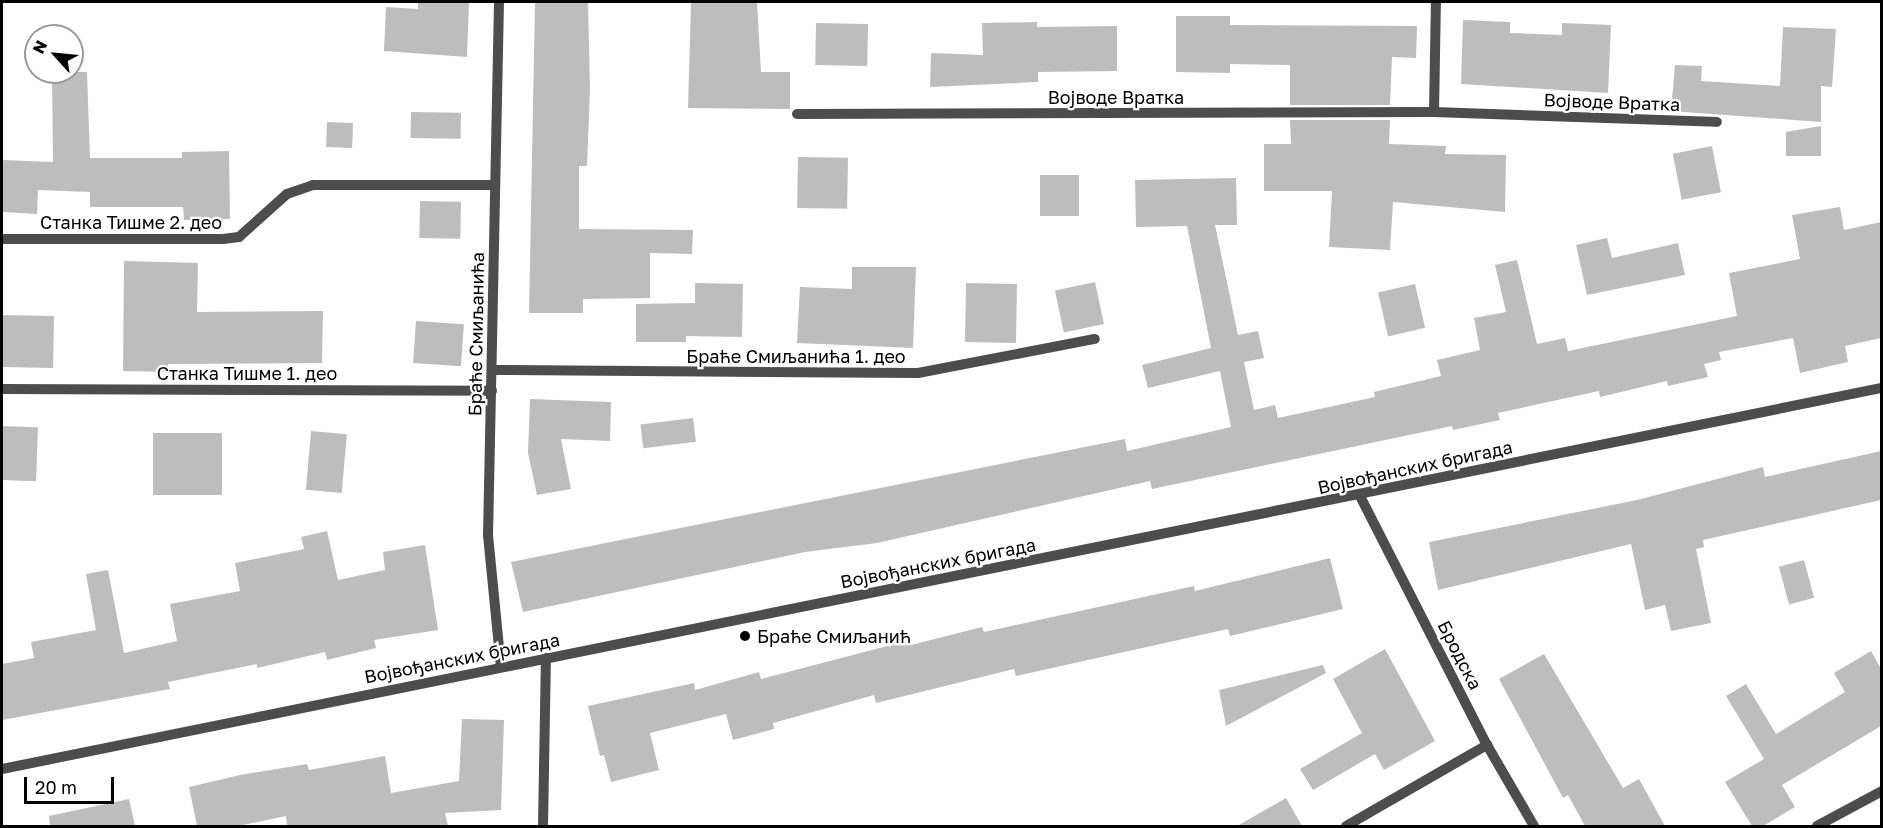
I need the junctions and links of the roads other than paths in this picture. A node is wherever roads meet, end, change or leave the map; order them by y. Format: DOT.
graph roads {
  1 [pos="499,2"];
  2 [pos="1436,2"];
  3 [pos="1434,112"];
  4 [pos="797,114"];
  5 [pos="1717,122"];
  6 [pos="494,185"];
  7 [pos="2,239"];
  8 [pos="1095,339"];
  9 [pos="492,370"];
  10 [pos="1881,388"];
  11 [pos="2,389"];
  12 [pos="492,391"];
  13 [pos="1360,496"];
  14 [pos="546,658"];
  15 [pos="501,667"];
  16 [pos="1487,745"];
  17 [pos="2,769"];
  18 [pos="1881,791"];
  19 [pos="543,826"];
  20 [pos="1346,826"];
  21 [pos="1534,826"];
  22 [pos="1817,826"];
  1 -- 6 [label="street, Браће Смиљанића"];
  2 -- 3 [label="street"];
  3 -- 4 [label="street, Војводе Вратка"];
  3 -- 5 [label="street, Војводе Вратка"];
  6 -- 7 [label="street, Станка Тишме 2. део"];
  6 -- 9 [label="street, Браће Смиљанића"];
  8 -- 9 [label="street, Браће Смиљанића 1. део"];
  9 -- 12 [label="street, Браће Смиљанића"];
  10 -- 13 [label="street, Војвођанских бригада"];
  11 -- 12 [label="street, Станка Тишме 1. део"];
  12 -- 15 [label="street, Браће Смиљанића"];
  13 -- 14 [label="street, Војвођанских бригада"];
  13 -- 16 [label="street, Бродска"];
  14 -- 15 [label="street, Војвођанских бригада"];
  14 -- 19 [label="street"];
  15 -- 17 [label="street, Војвођанских бригада"];
  16 -- 20 [label="street"];
  16 -- 21 [label="street, Бродска"];
  18 -- 22 [label="street"];
}
